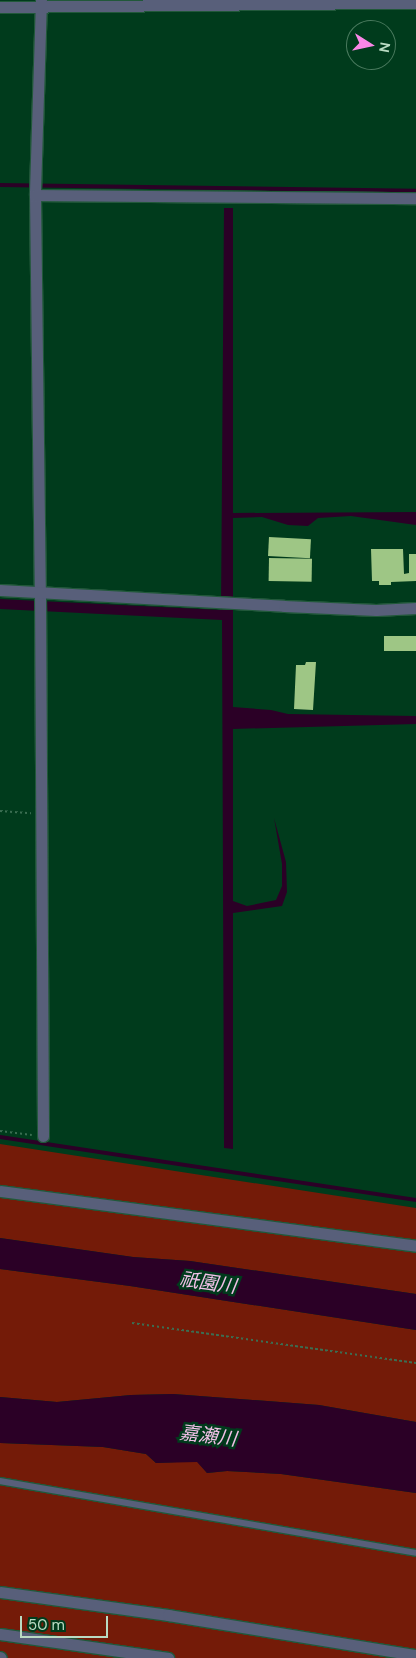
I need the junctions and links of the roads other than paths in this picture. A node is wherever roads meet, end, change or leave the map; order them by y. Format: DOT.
graph roads {
  1 [pos="416,3"];
  2 [pos="41,4"];
  3 [pos="0,7"];
  4 [pos="35,196"];
  5 [pos="416,198"];
  6 [pos="0,590"];
  7 [pos="40,595"];
  8 [pos="416,608"];
  9 [pos="43,1136"];
  10 [pos="0,1191"];
  11 [pos="416,1246"];
  12 [pos="0,1481"];
  13 [pos="416,1553"];
  14 [pos="0,1592"];
  15 [pos="0,1634"];
  16 [pos="416,1655"];
  17 [pos="168,1658"];
  1 -- 2 [label="street"];
  2 -- 3 [label="street"];
  2 -- 4 [label="street"];
  4 -- 5 [label="street"];
  4 -- 7 [label="street"];
  6 -- 7 [label="street"];
  7 -- 8 [label="street"];
  7 -- 9 [label="street"];
  10 -- 11 [label="street"];
  12 -- 13 [label="lane"];
  14 -- 16 [label="street"];
  15 -- 17 [label="street"];
}
